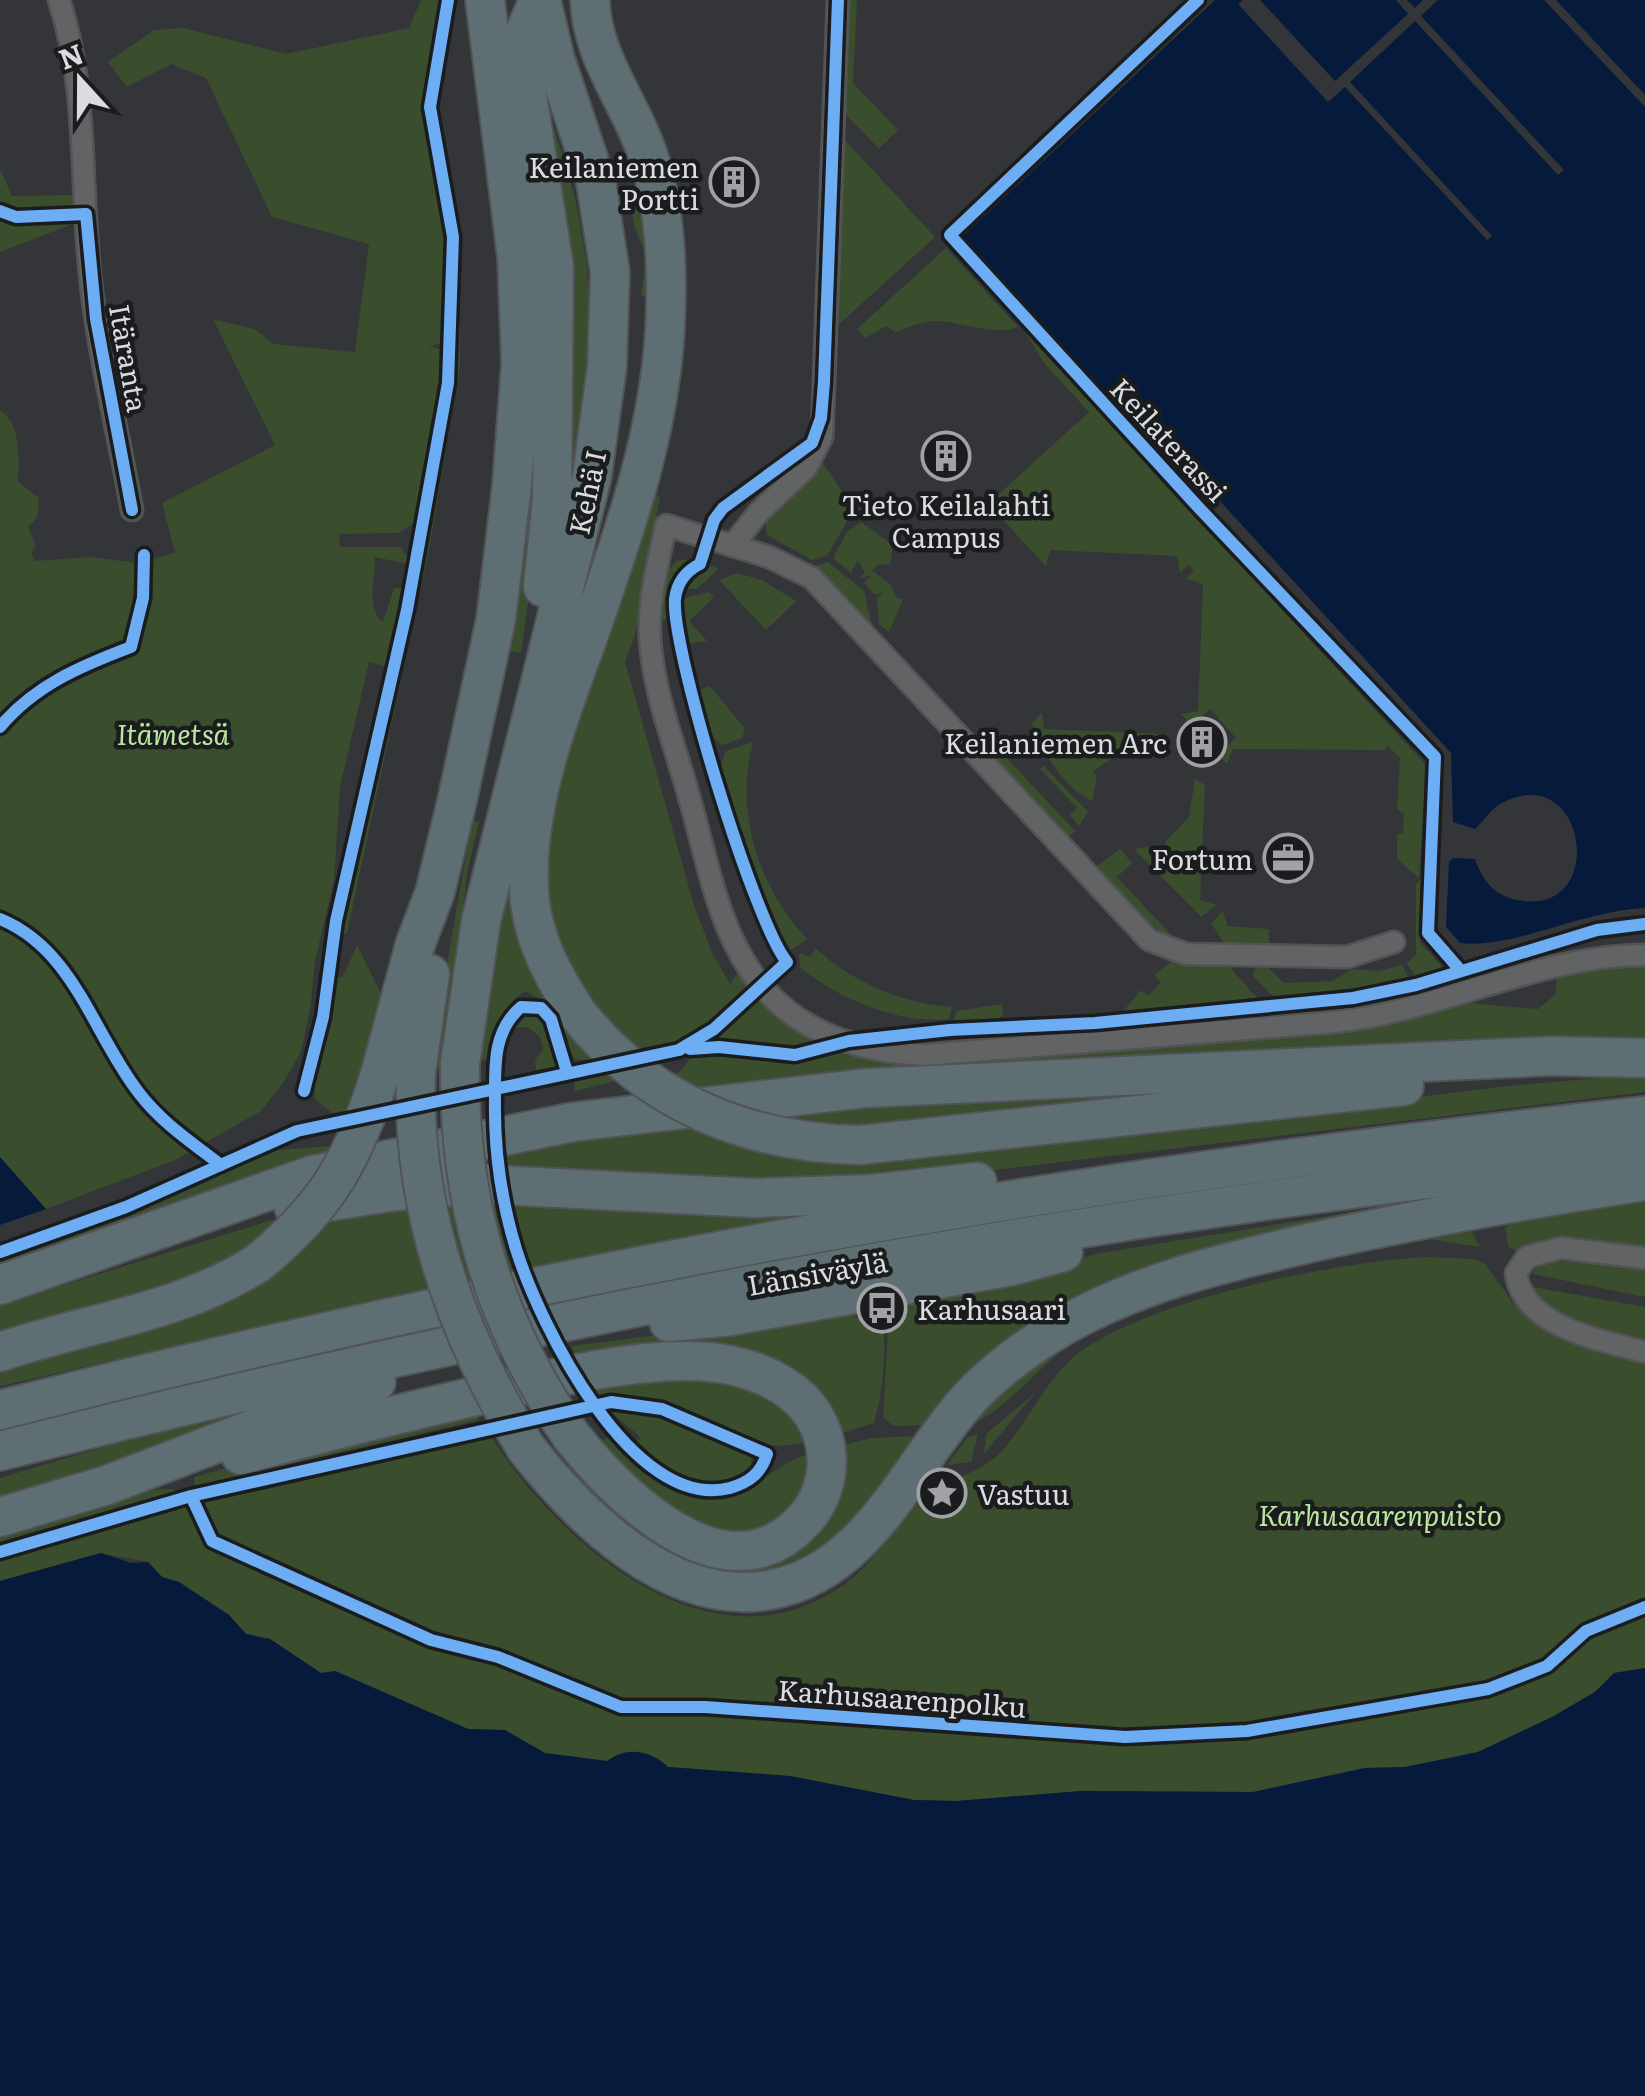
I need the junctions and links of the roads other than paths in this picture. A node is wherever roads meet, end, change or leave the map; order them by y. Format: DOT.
graph roads {
  1 [pos="59,0"];
  2 [pos="486,0"];
  3 [pos="540,0"];
  4 [pos="590,0"];
  5 [pos="838,0"];
  6 [pos="610,272"];
  7 [pos="132,510"];
  8 [pos="732,546"];
  9 [pos="552,633"];
  10 [pos="572,678"];
  11 [pos="1394,942"];
  12 [pos="1645,955"];
  13 [pos="1645,1059"];
  14 [pos="398,1072"];
  15 [pos="1645,1116"];
  16 [pos="1645,1154"];
  17 [pos="1198,1171"];
  18 [pos="1645,1181"];
  19 [pos="1194,1212"];
  20 [pos="1645,1258"];
  21 [pos="0,1288"];
  22 [pos="3,1351"];
  23 [pos="1645,1352"];
  24 [pos="0,1410"];
  25 [pos="0,1450"];
  26 [pos="107,1485"];
  27 [pos="0,1516"];
  1 -- 7 [label="street, Itäranta"];
  2 -- 14 [label="highway"];
  3 -- 6 [label="highway, Kehä I"];
  3 -- 9 [label="highway"];
  4 -- 10 [label="highway"];
  5 -- 8 [label="street"];
  6 -- 9 [label="highway, Kehä I"];
  6 -- 10 [label="highway"];
  8 -- 11 [label="street"];
  8 -- 12 [label="street"];
  9 -- 26 [label="highway, Kehä I, bridge"];
  10 -- 13 [label="highway, bridge"];
  13 -- 21 [label="highway"];
  14 -- 18 [label="highway, bridge"];
  14 -- 22 [label="highway, bridge"];
  15 -- 17 [label="highway, Länsiväylä"];
  16 -- 19 [label="highway, Länsiväylä"];
  17 -- 21 [label="highway"];
  17 -- 24 [label="highway, Länsiväylä"];
  19 -- 25 [label="highway, Länsiväylä"];
  19 -- 26 [label="highway"];
  20 -- 23 [label="street"];
  26 -- 27 [label="highway"];
}
